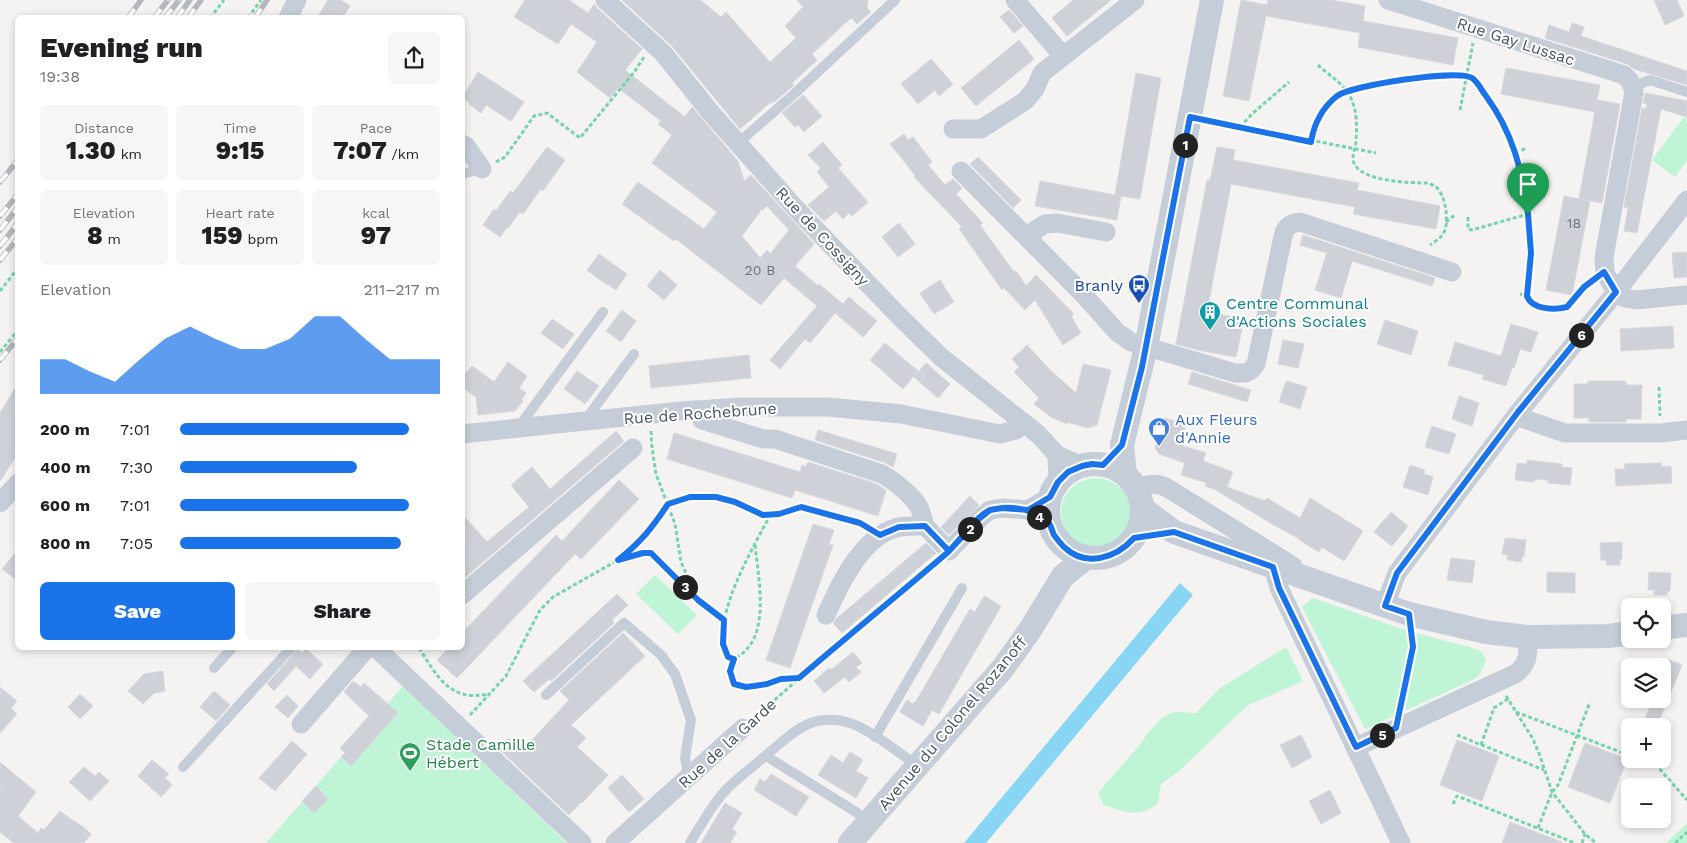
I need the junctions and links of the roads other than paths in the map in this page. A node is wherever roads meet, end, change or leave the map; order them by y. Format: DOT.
graph roads {
  1 [pos="297,0"];
  2 [pos="606,0"];
  3 [pos="895,0"];
  4 [pos="1015,0"];
  5 [pos="1135,0"];
  6 [pos="1212,0"];
  7 [pos="1388,0"];
  8 [pos="290,15"];
  9 [pos="1063,56"];
  10 [pos="1634,92"];
  11 [pos="1687,92"];
  12 [pos="953,129"];
  13 [pos="738,143"];
  14 [pos="465,146"];
  15 [pos="482,169"];
  16 [pos="961,171"];
  17 [pos="465,173"];
  18 [pos="1687,200"];
  19 [pos="1106,232"];
  20 [pos="1026,236"];
  21 [pos="1452,272"];
  22 [pos="1616,292"];
  23 [pos="1687,295"];
  24 [pos="603,312"];
  25 [pos="1146,347"];
  26 [pos="634,354"];
  27 [pos="1518,412"];
  28 [pos="702,420"];
  29 [pos="584,422"];
  30 [pos="1024,423"];
  31 [pos="518,429"];
  32 [pos="1687,430"];
  33 [pos="465,434"];
  34 [pos="1122,445"];
  35 [pos="633,448"];
  36 [pos="1057,455"];
  37 [pos="1092,466"];
  38 [pos="15,486"];
  39 [pos="1054,490"];
  40 [pos="1134,491"];
  41 [pos="0,503"];
  42 [pos="1028,510"];
  43 [pos="1049,523"];
  44 [pos="925,526"];
  45 [pos="1174,532"];
  46 [pos="1134,538"];
  47 [pos="1065,548"];
  48 [pos="1086,558"];
  49 [pos="1273,567"];
  50 [pos="1064,575"];
  51 [pos="1316,581"];
  52 [pos="962,588"];
  53 [pos="465,592"];
  54 [pos="1385,606"];
  55 [pos="826,615"];
  56 [pos="1687,625"];
  57 [pos="1671,627"];
  58 [pos="1621,634"];
  59 [pos="1528,637"];
  60 [pos="230,650"];
  61 [pos="289,650"];
  62 [pos="365,650"];
  63 [pos="389,651"];
  64 [pos="214,668"];
  65 [pos="546,695"];
  66 [pos="301,724"];
  67 [pos="743,728"];
  68 [pos="875,737"];
  69 [pos="1356,747"];
  70 [pos="766,756"];
  71 [pos="918,766"];
  72 [pos="183,767"];
  73 [pos="692,774"];
  74 [pos="868,822"];
  75 [pos="582,843"];
  76 [pos="615,843"];
  77 [pos="690,843"];
  78 [pos="850,843"];
  79 [pos="1401,843"];
  1 -- 8 [label="street"];
  2 -- 13 [label="street, Rue de Cossigny"];
  3 -- 13 [label="lane"];
  4 -- 9 [label="street"];
  5 -- 9 [label="street"];
  6 -- 25 [label="street"];
  7 -- 10 [label="street, Rue Gay Lussac"];
  9 -- 12 [label="street"];
  10 -- 11 [label="lane"];
  10 -- 22 [label="street"];
  13 -- 30 [label="street, Rue de Cossigny"];
  14 -- 15 [label="street"];
  15 -- 17 [label="lane"];
  16 -- 20 [label="street"];
  18 -- 22 [label="street"];
  19 -- 20 [label="street"];
  20 -- 25 [label="street"];
  21 -- 25 [label="street"];
  22 -- 23 [label="street"];
  22 -- 27 [label="street"];
  24 -- 31 [label="lane"];
  25 -- 34 [label="street"];
  26 -- 29 [label="lane"];
  27 -- 32 [label="street"];
  27 -- 54 [label="street"];
  28 -- 44 [label="street"];
  29 -- 30 [label="street, Rue de Rochebrune"];
  29 -- 31 [label="street, Rue de Rochebrune"];
  30 -- 36 [label="street, Rue de Cossigny"];
  31 -- 33 [label="street, Rue de Rochebrune"];
  34 -- 37 [label="street"];
  34 -- 40 [label="street"];
  35 -- 53 [label="street"];
  36 -- 37 [label="street, Rue de Cossigny"];
  36 -- 39 [label="street"];
  37 -- 39 [label="street"];
  37 -- 40 [label="street"];
  38 -- 41 [label="street"];
  39 -- 42 [label="street"];
  39 -- 43 [label="street"];
  40 -- 45 [label="street"];
  40 -- 46 [label="street"];
  40 -- 51 [label="street"];
  42 -- 43 [label="street"];
  42 -- 44 [label="street"];
  43 -- 47 [label="street"];
  44 -- 55 [label="street"];
  45 -- 46 [label="street"];
  45 -- 49 [label="street"];
  46 -- 48 [label="street"];
  47 -- 48 [label="street"];
  47 -- 50 [label="street, Avenue du Colonel Rozanoff"];
  48 -- 50 [label="street, Avenue du Colonel Rozanoff"];
  49 -- 51 [label="street"];
  49 -- 69 [label="street"];
  50 -- 71 [label="street, Avenue du Colonel Rozanoff"];
  51 -- 54 [label="street"];
  52 -- 68 [label="lane"];
  54 -- 59 [label="street"];
  56 -- 57 [label="street"];
  58 -- 59 [label="street"];
  59 -- 69 [label="street"];
  60 -- 64 [label="lane"];
  61 -- 72 [label="lane"];
  62 -- 66 [label="street"];
  63 -- 75 [label="street"];
  65 -- 73 [label="lane"];
  67 -- 73 [label="street, Rue de la Garde"];
  68 -- 70 [label="lane"];
  68 -- 71 [label="lane"];
  69 -- 79 [label="street"];
  70 -- 74 [label="lane"];
  70 -- 77 [label="lane"];
  71 -- 74 [label="street, Avenue du Colonel Rozanoff"];
  73 -- 76 [label="street, Rue de la Garde"];
  74 -- 78 [label="street, Avenue du Colonel Rozanoff"];
}
